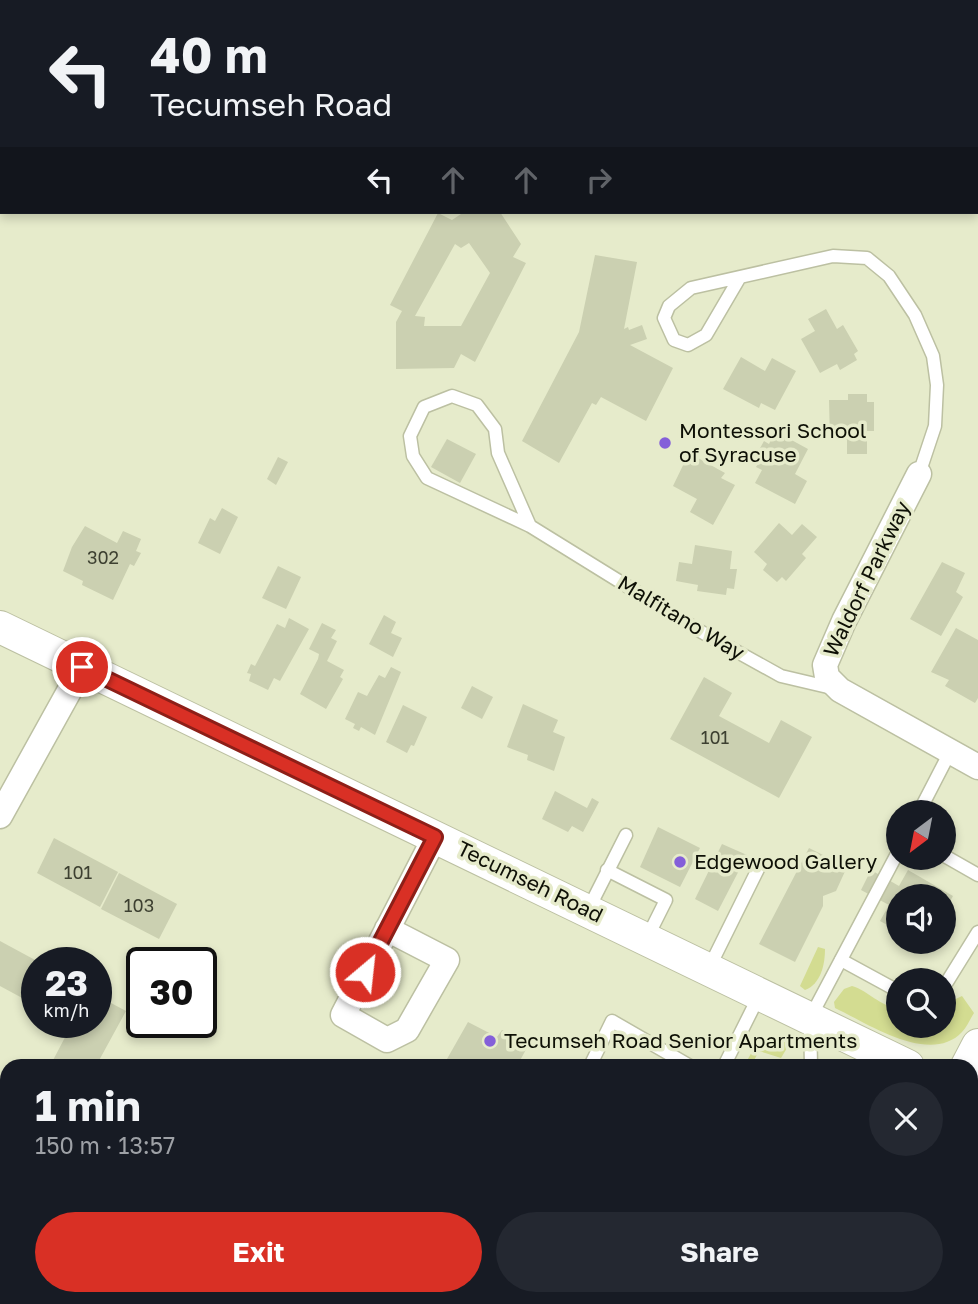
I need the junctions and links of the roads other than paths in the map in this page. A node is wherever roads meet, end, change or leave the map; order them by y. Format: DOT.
graph roads {
  1 [pos="740,277"];
  2 [pos="919,474"];
  3 [pos="530,526"];
  4 [pos="0,627"];
  5 [pos="82,667"];
  6 [pos="840,690"];
  7 [pos="950,752"];
  8 [pos="978,767"];
  9 [pos="925,800"];
  10 [pos="0,816"];
  11 [pos="626,835"];
  12 [pos="435,837"];
  13 [pos="956,862"];
  14 [pos="761,863"];
  15 [pos="607,870"];
  16 [pos="888,870"];
  17 [pos="978,874"];
  18 [pos="588,910"];
  19 [pos="387,929"];
  20 [pos="978,932"];
  21 [pos="647,939"];
  22 [pos="841,960"];
  23 [pos="708,968"];
  24 [pos="956,968"];
  25 [pos="886,984"];
  26 [pos="760,994"];
  27 [pos="810,1018"];
  28 [pos="593,1059"];
  29 [pos="678,1059"];
  30 [pos="728,1059"];
  31 [pos="811,1059"];
  32 [pos="894,1059"];
  1 -- 1 [label="lane"];
  1 -- 2 [label="lane"];
  2 -- 6 [label="street, Waldorf Parkway"];
  3 -- 3 [label="lane, Malfitano Way"];
  3 -- 6 [label="lane, Malfitano Way"];
  4 -- 5 [label="street, Tecumseh Road"];
  5 -- 10 [label="street"];
  5 -- 12 [label="street, Tecumseh Road"];
  6 -- 7 [label="street, Waldorf Parkway"];
  7 -- 8 [label="street, Waldorf Parkway"];
  7 -- 9 [label="lane"];
  11 -- 15 [label="lane"];
  12 -- 18 [label="street, Tecumseh Road"];
  12 -- 19 [label="street"];
  13 -- 17 [label="lane"];
  14 -- 23 [label="lane"];
  15 -- 18 [label="lane"];
  15 -- 21 [label="lane"];
  16 -- 22 [label="lane"];
  18 -- 21 [label="street, Tecumseh Road"];
  19 -- 19 [label="street"];
  20 -- 24 [label="lane"];
  21 -- 23 [label="street, Tecumseh Road"];
  22 -- 25 [label="lane"];
  22 -- 27 [label="lane"];
  23 -- 26 [label="street, Tecumseh Road"];
  26 -- 27 [label="street, Tecumseh Road"];
  26 -- 30 [label="lane"];
  27 -- 31 [label="lane"];
  27 -- 32 [label="street, Tecumseh Road"];
  28 -- 29 [label="lane"];
}
